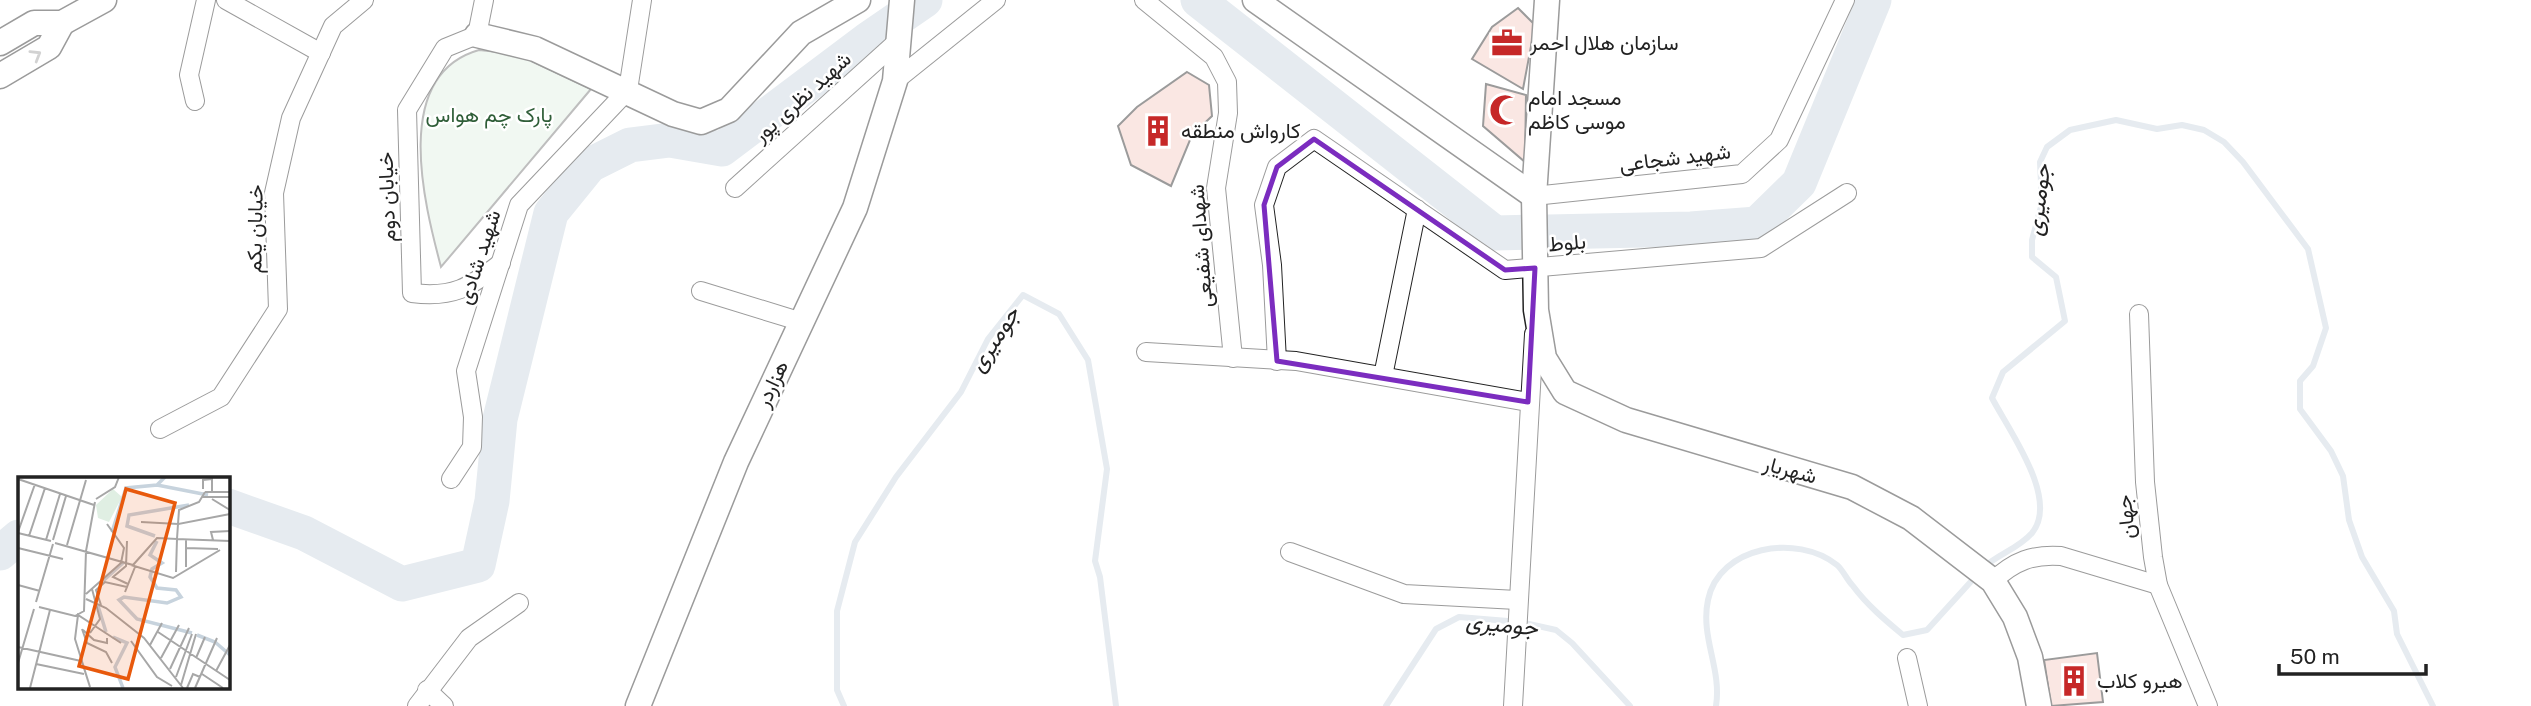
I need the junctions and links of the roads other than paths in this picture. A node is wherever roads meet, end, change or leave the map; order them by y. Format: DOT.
graph roads {
  1 [pos="104,0"];
  2 [pos="206,0"];
  3 [pos="226,0"];
  4 [pos="364,0"];
  5 [pos="484,0"];
  6 [pos="642,0"];
  7 [pos="858,0"];
  8 [pos="902,0"];
  9 [pos="996,0"];
  10 [pos="1144,0"];
  11 [pos="1255,0"];
  12 [pos="1547,0"];
  13 [pos="1845,0"];
  14 [pos="70,14"];
  15 [pos="477,35"];
  16 [pos="0,43"];
  17 [pos="321,53"];
  18 [pos="898,60"];
  19 [pos="0,76"];
  20 [pos="628,90"];
  21 [pos="195,101"];
  22 [pos="734,188"];
  23 [pos="1847,192"];
  24 [pos="1534,205"];
  25 [pos="1417,209"];
  26 [pos="501,263"];
  27 [pos="1535,268"];
  28 [pos="701,291"];
  29 [pos="1536,310"];
  30 [pos="2139,314"];
  31 [pos="802,322"];
  32 [pos="1146,352"];
  33 [pos="1233,358"];
  34 [pos="1271,361"];
  35 [pos="1383,376"];
  36 [pos="1528,402"];
  37 [pos="160,429"];
  38 [pos="451,480"];
  39 [pos="1290,552"];
  40 [pos="1983,572"];
  41 [pos="2158,585"];
  42 [pos="1517,593"];
  43 [pos="519,603"];
  44 [pos="1907,657"];
  45 [pos="427,690"];
  46 [pos="417,706"];
  47 [pos="444,706"];
  48 [pos="638,706"];
  49 [pos="1513,706"];
  50 [pos="1918,706"];
  51 [pos="2039,706"];
  52 [pos="2208,706"];
  1 -- 14 [label="main road"];
  2 -- 21 [label="street"];
  3 -- 17 [label="street"];
  4 -- 17 [label="street, خیابان یکم"];
  5 -- 15 [label="street"];
  6 -- 20 [label="street"];
  7 -- 20 [label="main road"];
  8 -- 18 [label="main road, هزاردر"];
  9 -- 18 [label="street"];
  10 -- 33 [label="street, شهدای شفیعی"];
  11 -- 24 [label="main road"];
  12 -- 24 [label="main road, شهریار"];
  13 -- 24 [label="street, شهید شجاعی"];
  14 -- 16 [label="main road"];
  19 -- 14 [label="main road, one-way"];
  15 -- 20 [label="main road"];
  15 -- 26 [label="street, خیابان دوم"];
  17 -- 37 [label="street, خیابان یکم"];
  18 -- 22 [label="street, شهید نظری پور"];
  18 -- 31 [label="main road, هزاردر"];
  20 -- 26 [label="street, شهید شادی"];
  23 -- 27 [label="street, بلوط"];
  24 -- 27 [label="main road, شهریار"];
  25 -- 27 [label="street, بلوط"];
  25 -- 34 [label="street, بلوط"];
  25 -- 35 [label="street"];
  26 -- 38 [label="street, شهید شادی"];
  27 -- 29 [label="main road, شهریار"];
  28 -- 31 [label="street"];
  29 -- 36 [label="street"];
  29 -- 40 [label="main road, شهریار"];
  30 -- 41 [label="street, جهان"];
  31 -- 48 [label="main road, هزاردر"];
  32 -- 33 [label="street"];
  33 -- 34 [label="street"];
  34 -- 35 [label="street"];
  35 -- 36 [label="street"];
  36 -- 42 [label="street"];
  39 -- 42 [label="street"];
  40 -- 41 [label="street"];
  40 -- 51 [label="main road, شهریار"];
  41 -- 52 [label="street, جهان"];
  42 -- 49 [label="street"];
  43 -- 45 [label="street"];
  44 -- 50 [label="street"];
  45 -- 46 [label="street"];
  45 -- 47 [label="street"];
}
